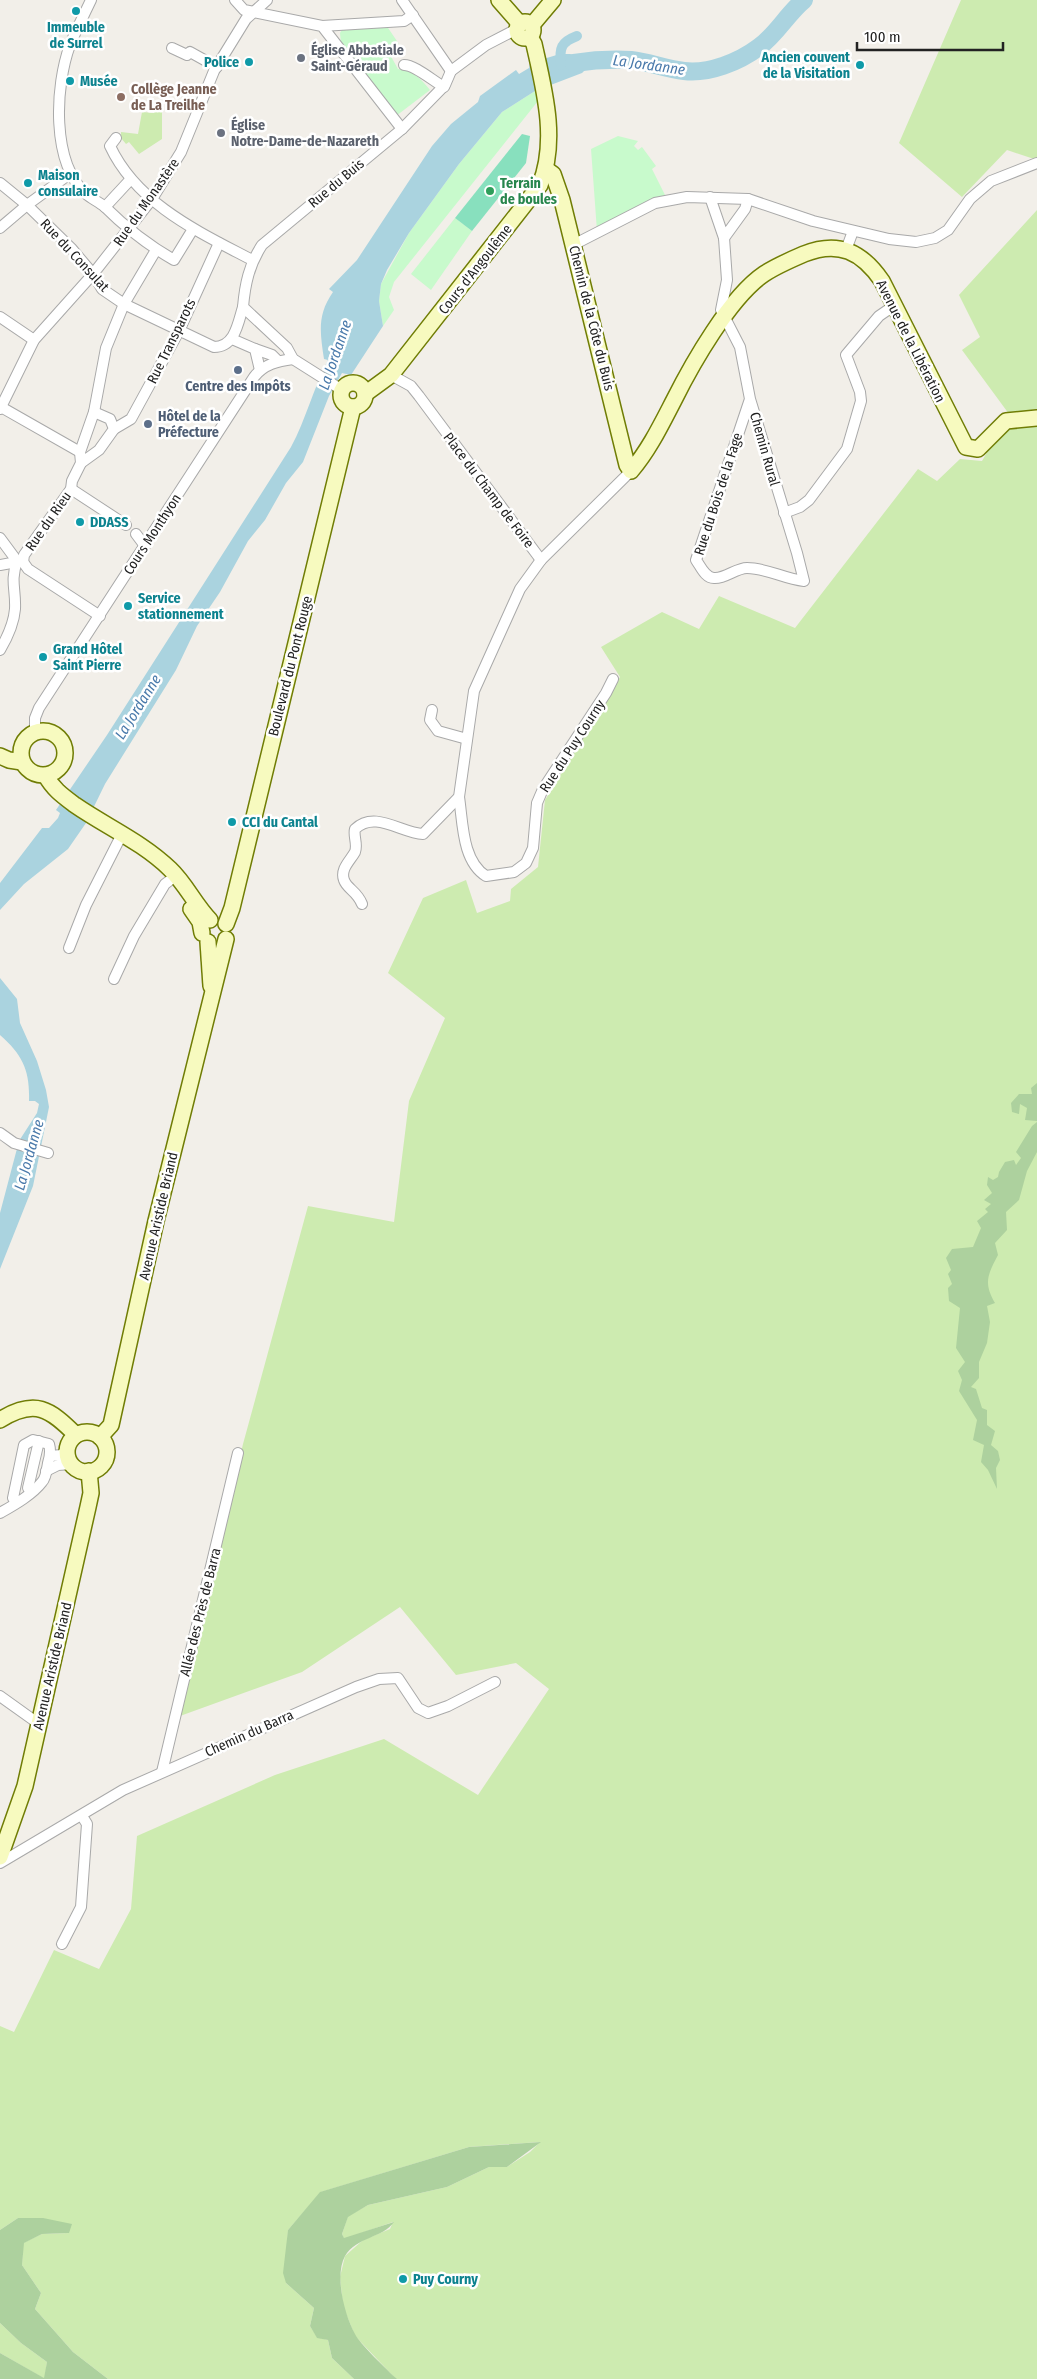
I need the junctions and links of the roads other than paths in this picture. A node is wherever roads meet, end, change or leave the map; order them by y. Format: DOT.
graph roads {
  1 [pos="91,0"];
  2 [pos="234,0"];
  3 [pos="267,0"];
  4 [pos="402,0"];
  5 [pos="499,0"];
  6 [pos="553,0"];
  7 [pos="255,13"];
  8 [pos="413,16"];
  9 [pos="322,26"];
  10 [pos="525,29"];
  11 [pos="172,48"];
  12 [pos="404,65"];
  13 [pos="216,69"];
  14 [pos="451,71"];
  15 [pos="444,87"];
  16 [pos="402,128"];
  17 [pos="116,138"];
  18 [pos="1037,163"];
  19 [pos="546,169"];
  20 [pos="71,173"];
  21 [pos="130,180"];
  22 [pos="0,183"];
  23 [pos="710,198"];
  24 [pos="152,199"];
  25 [pos="748,199"];
  26 [pos="27,205"];
  27 [pos="105,207"];
  28 [pos="0,228"];
  29 [pos="128,229"];
  30 [pos="193,229"];
  31 [pos="853,231"];
  32 [pos="724,238"];
  33 [pos="219,243"];
  34 [pos="574,245"];
  35 [pos="156,250"];
  36 [pos="846,250"];
  37 [pos="252,260"];
  38 [pos="94,274"];
  39 [pos="124,304"];
  40 [pos="895,305"];
  41 [pos="243,308"];
  42 [pos="0,317"];
  43 [pos="725,318"];
  44 [pos="179,330"];
  45 [pos="232,339"];
  46 [pos="34,340"];
  47 [pos="255,349"];
  48 [pos="293,359"];
  49 [pos="278,361"];
  50 [pos="260,370"];
  51 [pos="391,375"];
  52 [pos="339,388"];
  53 [pos="365,394"];
  54 [pos="750,399"];
  55 [pos="1,402"];
  56 [pos="353,407"];
  57 [pos="94,412"];
  58 [pos="1037,418"];
  59 [pos="114,430"];
  60 [pos="80,458"];
  61 [pos="631,471"];
  62 [pos="72,488"];
  63 [pos="784,513"];
  64 [pos="126,524"];
  65 [pos="136,534"];
  66 [pos="0,538"];
  67 [pos="145,546"];
  68 [pos="541,560"];
  69 [pos="20,561"];
  70 [pos="0,565"];
  71 [pos="804,581"];
  72 [pos="100,616"];
  73 [pos="0,650"];
  74 [pos="612,679"];
  75 [pos="432,710"];
  76 [pos="35,732"];
  77 [pos="467,740"];
  78 [pos="0,748"];
  79 [pos="0,756"];
  80 [pos="21,756"];
  81 [pos="46,776"];
  82 [pos="459,797"];
  83 [pos="120,836"];
  84 [pos="148,862"];
  85 [pos="165,865"];
  86 [pos="169,881"];
  87 [pos="362,904"];
  88 [pos="205,926"];
  89 [pos="226,931"];
  90 [pos="68,948"];
  91 [pos="114,979"];
  92 [pos="211,993"];
  93 [pos="0,1130"];
  94 [pos="48,1154"];
  95 [pos="0,1420"];
  96 [pos="100,1437"];
  97 [pos="39,1441"];
  98 [pos="72,1441"];
  99 [pos="238,1453"];
  100 [pos="50,1456"];
  101 [pos="72,1464"];
  102 [pos="46,1471"];
  103 [pos="89,1471"];
  104 [pos="35,1489"];
  105 [pos="16,1503"];
  106 [pos="0,1513"];
  107 [pos="495,1682"];
  108 [pos="0,1696"];
  109 [pos="39,1724"];
  110 [pos="162,1772"];
  111 [pos="82,1816"];
  112 [pos="2,1849"];
  113 [pos="0,1863"];
  114 [pos="62,1944"];
  1 -- 20 [label="street"];
  2 -- 7 [label="street"];
  3 -- 7 [label="street, Rue du Monastère"];
  4 -- 8 [label="street"];
  5 -- 10 [label="main road"];
  6 -- 10 [label="main road"];
  7 -- 9 [label="street"];
  7 -- 13 [label="street, Rue du Monastère"];
  8 -- 9 [label="street"];
  8 -- 14 [label="street"];
  9 -- 16 [label="street"];
  10 -- 14 [label="street, Rue du Buis"];
  10 -- 19 [label="main road, Cours d'Angoulême"];
  11 -- 13 [label="street"];
  12 -- 15 [label="street"];
  13 -- 24 [label="street, Rue du Monastère"];
  14 -- 15 [label="street, Rue du Buis"];
  15 -- 16 [label="street, Rue du Buis"];
  16 -- 37 [label="street, Rue du Buis"];
  17 -- 21 [label="street"];
  18 -- 31 [label="street"];
  19 -- 34 [label="main road, Chemin de la Côte du Buis"];
  19 -- 51 [label="main road, Cours d'Angoulême"];
  20 -- 26 [label="street"];
  20 -- 27 [label="street"];
  21 -- 24 [label="street"];
  21 -- 27 [label="street"];
  22 -- 26 [label="street, Rue du Consulat"];
  23 -- 25 [label="street"];
  23 -- 32 [label="street"];
  23 -- 34 [label="street"];
  24 -- 29 [label="street, Rue du Monastère"];
  24 -- 30 [label="street"];
  25 -- 31 [label="street"];
  25 -- 32 [label="street"];
  26 -- 28 [label="street"];
  26 -- 38 [label="street, Rue du Consulat"];
  27 -- 29 [label="street"];
  29 -- 35 [label="street"];
  29 -- 38 [label="street, Rue du Monastère"];
  30 -- 33 [label="street"];
  30 -- 35 [label="street"];
  31 -- 36 [label="street"];
  32 -- 43 [label="street"];
  33 -- 37 [label="street"];
  33 -- 44 [label="street, Rue Transparots"];
  34 -- 61 [label="main road, Chemin de la Côte du Buis"];
  35 -- 39 [label="street, Rue du Rieu"];
  36 -- 40 [label="main road, Avenue de la Libération"];
  36 -- 43 [label="main road"];
  37 -- 41 [label="street, Rue du Buis"];
  38 -- 39 [label="street, Rue du Consulat"];
  38 -- 46 [label="street, Rue du Monastère"];
  39 -- 44 [label="street, Rue du Consulat"];
  39 -- 57 [label="street, Rue du Rieu"];
  40 -- 58 [label="main road, Avenue de la Libération"];
  40 -- 63 [label="street"];
  41 -- 45 [label="street, Rue du Buis"];
  41 -- 48 [label="street"];
  42 -- 46 [label="street"];
  43 -- 54 [label="street, Chemin Rural"];
  43 -- 61 [label="main road"];
  44 -- 45 [label="street, Rue du Consulat"];
  44 -- 59 [label="street, Rue Transparots"];
  45 -- 47 [label="street"];
  46 -- 55 [label="street, Rue du Monastère"];
  47 -- 49 [label="street"];
  47 -- 50 [label="street"];
  48 -- 49 [label="street"];
  48 -- 52 [label="street"];
  49 -- 50 [label="street"];
  50 -- 67 [label="street, Cours Monthyon"];
  51 -- 53 [label="main road, Cours d'Angoulême"];
  51 -- 68 [label="street, Place du Champ de Foire"];
  52 -- 53 [label="main road"];
  52 -- 56 [label="main road"];
  53 -- 56 [label="main road"];
  54 -- 63 [label="street, Chemin Rural"];
  54 -- 71 [label="street, Rue du Bois de la Fage"];
  55 -- 60 [label="street"];
  56 -- 89 [label="main road, Boulevard du Pont Rouge"];
  57 -- 59 [label="street"];
  57 -- 60 [label="street, Rue du Rieu"];
  59 -- 60 [label="street, Rue Transparots"];
  60 -- 62 [label="street, Rue du Rieu"];
  61 -- 68 [label="street, Place du Champ de Foire"];
  62 -- 64 [label="street"];
  62 -- 69 [label="street, Rue du Rieu"];
  63 -- 71 [label="street, Chemin Rural"];
  65 -- 67 [label="street"];
  66 -- 69 [label="street"];
  67 -- 72 [label="street, Cours Monthyon"];
  68 -- 77 [label="street, Rue du Puy Courny"];
  69 -- 70 [label="street"];
  69 -- 72 [label="street"];
  69 -- 73 [label="street, Rue du Rieu"];
  72 -- 76 [label="street, Cours Monthyon"];
  74 -- 82 [label="street, Rue du Puy Courny"];
  75 -- 77 [label="street"];
  76 -- 80 [label="main road"];
  76 -- 81 [label="main road"];
  77 -- 82 [label="street, Rue du Puy Courny"];
  78 -- 80 [label="main road"];
  79 -- 80 [label="main road"];
  80 -- 81 [label="main road"];
  81 -- 83 [label="main road, Avenue Aristide Briand"];
  82 -- 87 [label="street"];
  83 -- 84 [label="main road, Avenue Aristide Briand"];
  83 -- 85 [label="main road, Avenue Aristide Briand"];
  83 -- 90 [label="street"];
  84 -- 85 [label="main road"];
  84 -- 86 [label="main road, Avenue Aristide Briand"];
  85 -- 88 [label="main road, Avenue Aristide Briand"];
  86 -- 88 [label="main road, Avenue Aristide Briand"];
  86 -- 88 [label="main road"];
  86 -- 91 [label="street"];
  88 -- 89 [label="main road"];
  88 -- 89 [label="main road"];
  88 -- 92 [label="main road, Avenue Aristide Briand"];
  89 -- 92 [label="main road, Avenue Aristide Briand"];
  92 -- 96 [label="main road, Avenue Aristide Briand"];
  93 -- 94 [label="street"];
  95 -- 98 [label="main road"];
  96 -- 98 [label="main road"];
  96 -- 103 [label="main road"];
  97 -- 100 [label="street"];
  97 -- 104 [label="street"];
  97 -- 105 [label="street"];
  98 -- 100 [label="street"];
  98 -- 101 [label="main road"];
  99 -- 110 [label="street, Allée des Près de Barra"];
  100 -- 102 [label="street"];
  101 -- 102 [label="street"];
  101 -- 103 [label="main road"];
  102 -- 104 [label="street"];
  103 -- 109 [label="main road, Avenue Aristide Briand"];
  104 -- 105 [label="street"];
  105 -- 106 [label="street"];
  107 -- 110 [label="street, Chemin du Barra"];
  108 -- 109 [label="street"];
  109 -- 112 [label="main road, Avenue Aristide Briand"];
  110 -- 111 [label="street, Chemin du Barra"];
  111 -- 113 [label="street, Chemin du Barra"];
  111 -- 114 [label="street"];
}
